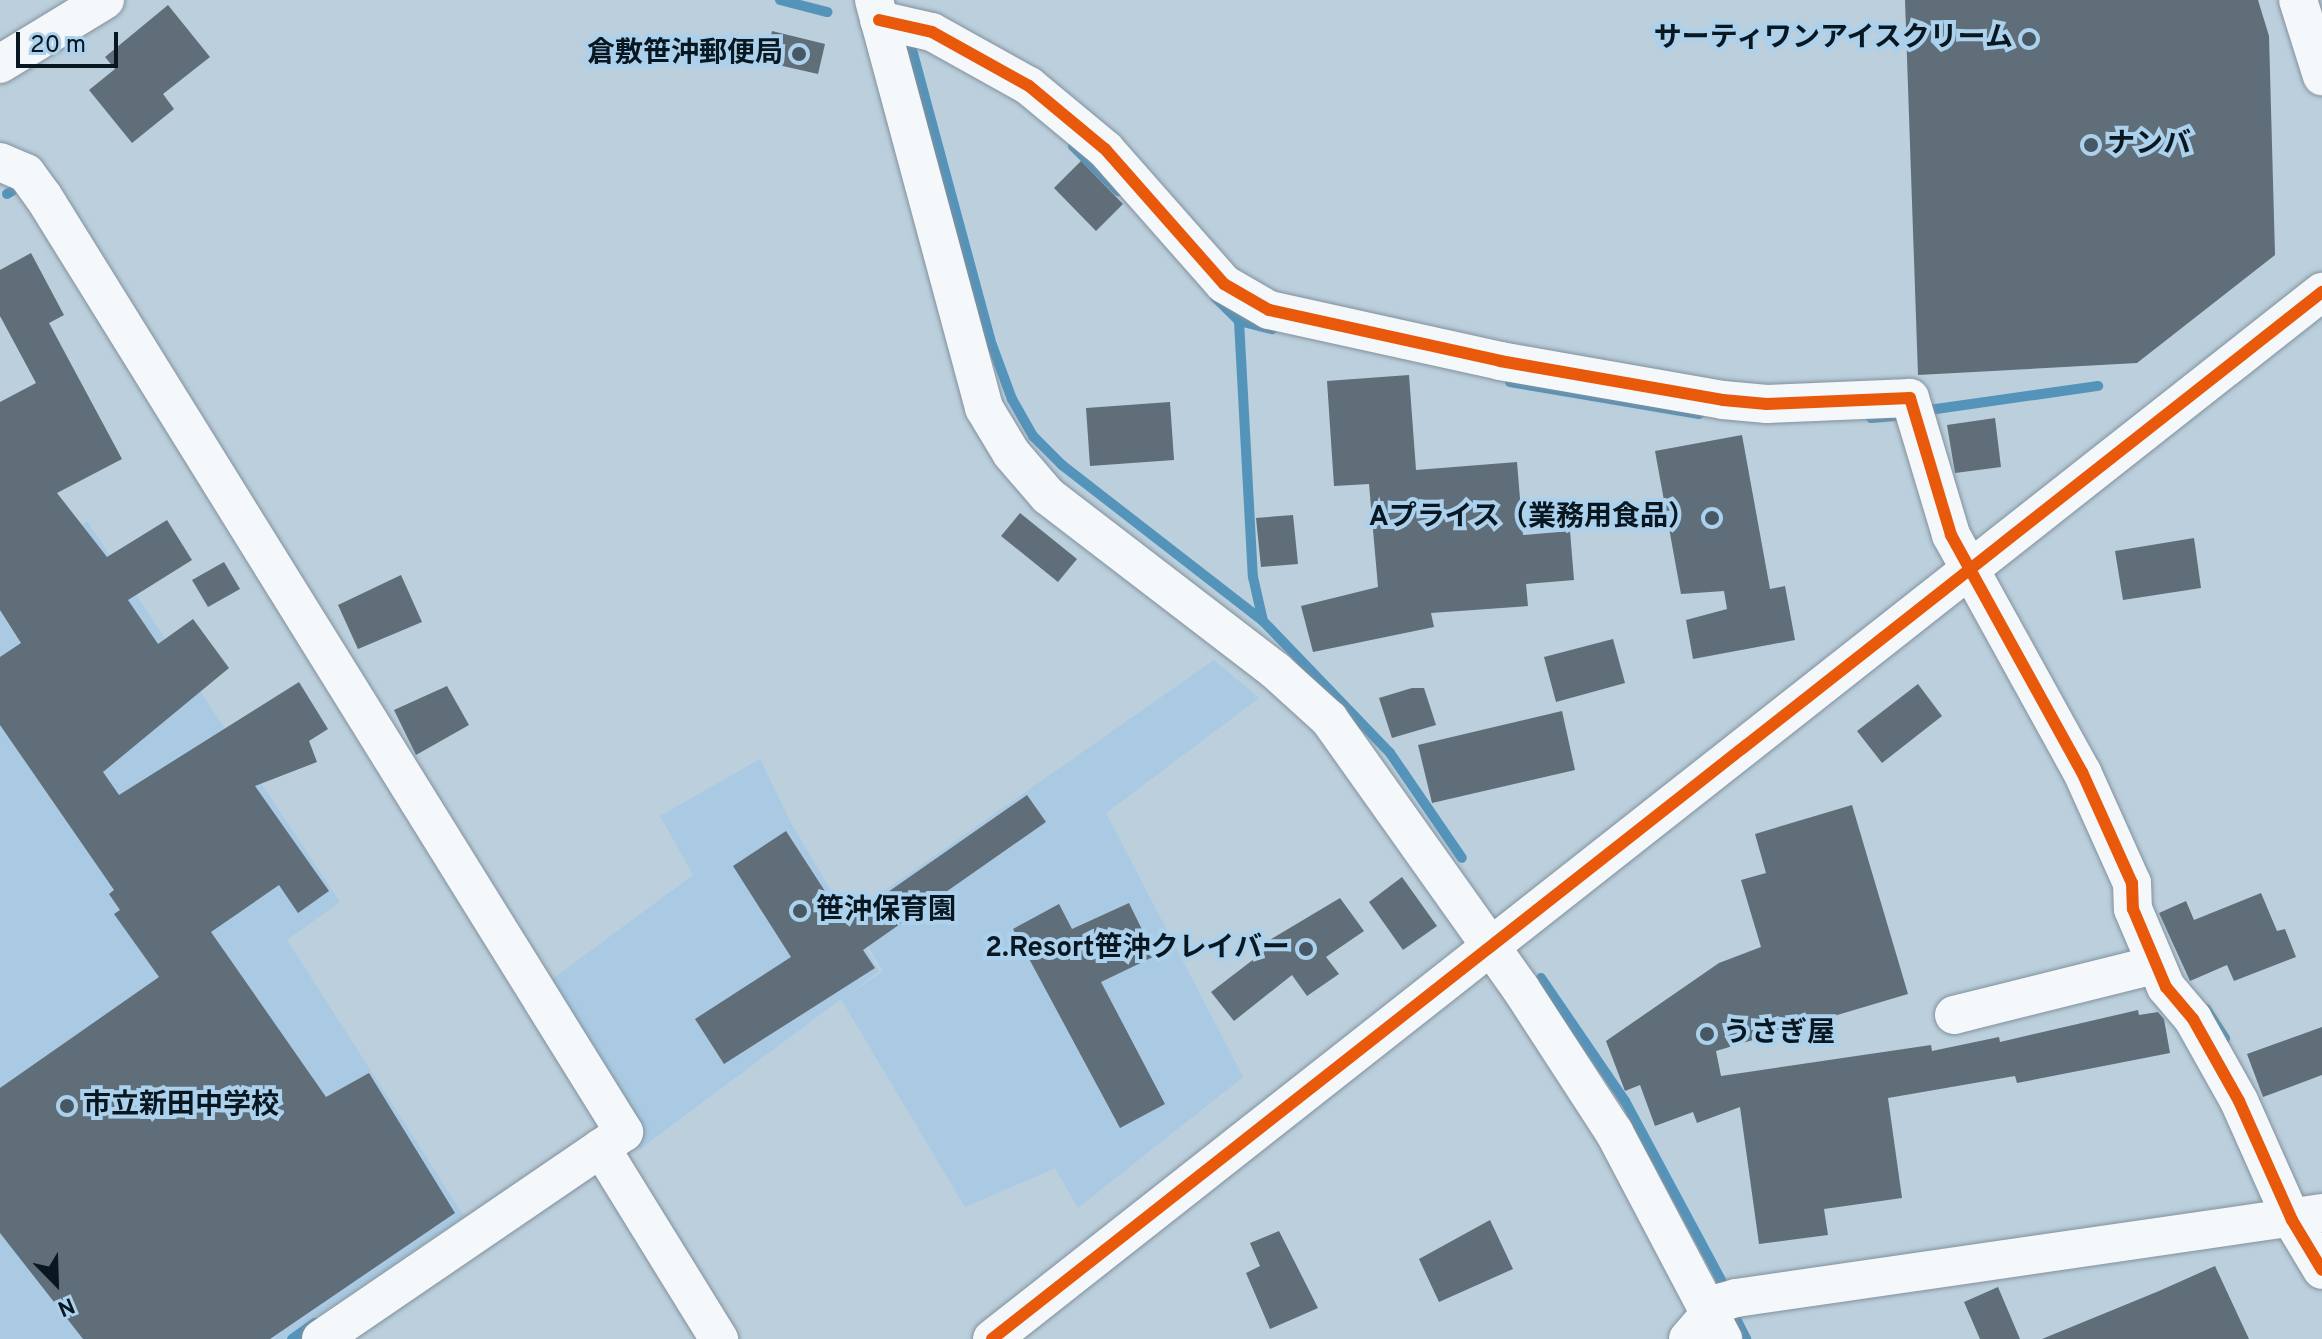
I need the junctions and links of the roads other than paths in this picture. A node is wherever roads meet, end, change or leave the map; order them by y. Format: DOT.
graph roads {
  1 [pos="105,0"];
  2 [pos="2298,0"];
  3 [pos="876,10"];
  4 [pos="0,64"];
  5 [pos="2322,76"];
  6 [pos="0,162"];
  7 [pos="2322,292"];
  8 [pos="1969,571"];
  9 [pos="1491,948"];
  10 [pos="2155,965"];
  11 [pos="1954,1015"];
  12 [pos="590,1155"];
  13 [pos="2309,1216"];
  14 [pos="2322,1270"];
  15 [pos="1707,1330"];
  16 [pos="321,1339"];
  17 [pos="719,1339"];
  18 [pos="992,1339"];
  1 -- 4 [label="street"];
  2 -- 5 [label="street"];
  3 -- 8 [label="street"];
  3 -- 9 [label="street"];
  6 -- 12 [label="street"];
  7 -- 8 [label="street"];
  8 -- 9 [label="street"];
  8 -- 10 [label="street"];
  9 -- 15 [label="street"];
  9 -- 18 [label="street"];
  10 -- 11 [label="street"];
  10 -- 13 [label="street"];
  12 -- 16 [label="street"];
  12 -- 17 [label="street"];
  13 -- 14 [label="street"];
  13 -- 15 [label="street"];
}
